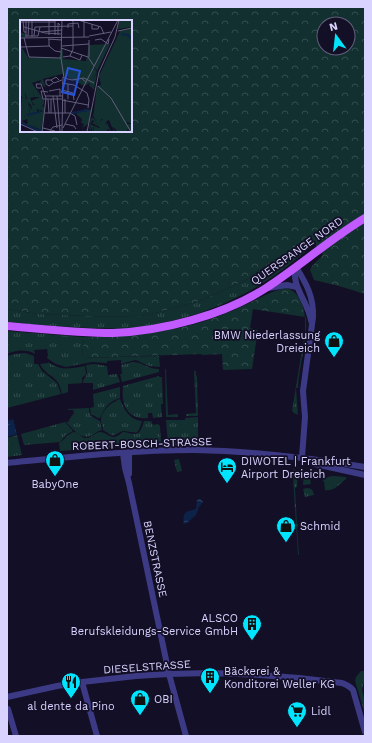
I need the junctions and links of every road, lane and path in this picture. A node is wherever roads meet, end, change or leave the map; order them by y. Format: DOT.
graph roads {
  1 [pos="365,218"];
  2 [pos="296,267"];
  3 [pos="265,288"];
  4 [pos="298,288"];
  5 [pos="7,326"];
  6 [pos="311,333"];
  7 [pos="126,453"];
  8 [pos="302,457"];
  9 [pos="7,463"];
  10 [pos="365,467"];
  11 [pos="365,476"];
  12 [pos="169,674"];
  13 [pos="82,682"];
  14 [pos="7,697"];
  15 [pos="8,709"];
  16 [pos="365,732"];
  17 [pos="16,736"];
  18 [pos="96,736"];
  19 [pos="186,736"];
  1 -- 2 [label="main road, QUERSPANGE NORD"];
  2 -- 3 [label="main road, QUERSPANGE NORD"];
  2 -- 4 [label="street"];
  2 -- 6 [label="street"];
  3 -- 4 [label="street"];
  3 -- 5 [label="main road, QUERSPANGE NORD"];
  4 -- 6 [label="street"];
  6 -- 8 [label="street"];
  7 -- 8 [label="street, ROBERT-BOSCH-STRASSE"];
  7 -- 9 [label="street, ROBERT-BOSCH-STRASSE"];
  7 -- 12 [label="street, BENZSTRASSE"];
  8 -- 10 [label="street, ROBERT-BOSCH-STRASSE"];
  8 -- 11 [label="street, ROBERT-BOSCH-STRASSE"];
  12 -- 13 [label="street, DIESELSTRASSE"];
  12 -- 16 [label="street, DIESELSTRASSE"];
  12 -- 19 [label="street, BENZSTRASSE"];
  13 -- 14 [label="street, DIESELSTRASSE"];
  13 -- 18 [label="street"];
  15 -- 17 [label="street"];
}
